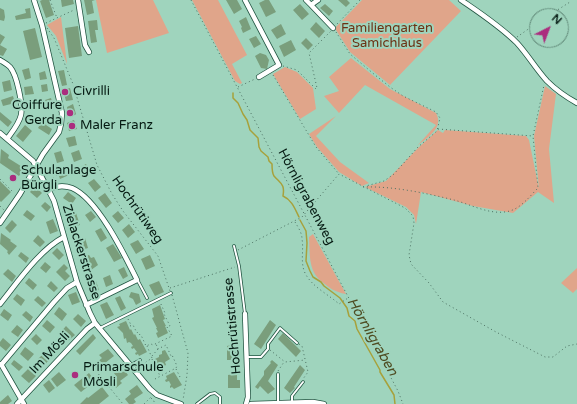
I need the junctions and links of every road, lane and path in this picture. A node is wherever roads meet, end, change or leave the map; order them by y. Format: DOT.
graph roads {
  1 [pos="34,0"];
  2 [pos="50,0"];
  3 [pos="78,0"];
  4 [pos="191,0"];
  5 [pos="245,0"];
  6 [pos="306,0"];
  7 [pos="318,0"];
  8 [pos="360,0"];
  9 [pos="461,0"];
  10 [pos="570,2"];
  11 [pos="311,4"];
  12 [pos="561,8"];
  13 [pos="78,9"];
  14 [pos="57,18"];
  15 [pos="42,24"];
  16 [pos="333,28"];
  17 [pos="529,28"];
  18 [pos="50,31"];
  19 [pos="513,39"];
  20 [pos="89,52"];
  21 [pos="0,60"];
  22 [pos="279,65"];
  23 [pos="270,71"];
  24 [pos="259,77"];
  25 [pos="547,80"];
  26 [pos="238,87"];
  27 [pos="577,103"];
  28 [pos="437,129"];
  29 [pos="0,133"];
  30 [pos="533,136"];
  31 [pos="7,139"];
  32 [pos="36,166"];
  33 [pos="339,174"];
  34 [pos="57,175"];
  35 [pos="0,179"];
  36 [pos="50,182"];
  37 [pos="363,186"];
  38 [pos="48,189"];
  39 [pos="16,195"];
  40 [pos="0,206"];
  41 [pos="5,212"];
  42 [pos="304,215"];
  43 [pos="295,222"];
  44 [pos="0,223"];
  45 [pos="64,237"];
  46 [pos="234,246"];
  47 [pos="236,251"];
  48 [pos="239,266"];
  49 [pos="137,280"];
  50 [pos="77,282"];
  51 [pos="169,288"];
  52 [pos="171,294"];
  53 [pos="147,298"];
  54 [pos="349,298"];
  55 [pos="159,299"];
  56 [pos="0,304"];
  57 [pos="86,305"];
  58 [pos="126,314"];
  59 [pos="245,314"];
  60 [pos="95,323"];
  61 [pos="100,328"];
  62 [pos="297,342"];
  63 [pos="156,344"];
  64 [pos="577,344"];
  65 [pos="146,346"];
  66 [pos="158,349"];
  67 [pos="268,349"];
  68 [pos="151,357"];
  69 [pos="247,357"];
  70 [pos="140,360"];
  71 [pos="305,360"];
  72 [pos="285,362"];
  73 [pos="1,364"];
  74 [pos="130,366"];
  75 [pos="137,368"];
  76 [pos="176,368"];
  77 [pos="96,371"];
  78 [pos="278,374"];
  79 [pos="160,376"];
  80 [pos="178,378"];
  81 [pos="155,379"];
  82 [pos="303,382"];
  83 [pos="153,395"];
  84 [pos="151,398"];
  85 [pos="22,399"];
  86 [pos="278,403"];
  87 [pos="292,403"];
  88 [pos="17,404"];
  89 [pos="24,404"];
  90 [pos="123,404"];
  91 [pos="144,404"];
  92 [pos="154,404"];
  93 [pos="182,404"];
  94 [pos="197,404"];
  95 [pos="220,404"];
  96 [pos="246,404"];
  97 [pos="251,404"];
  98 [pos="324,404"];
  99 [pos="403,404"];
  1 -- 15 [label="street"];
  2 -- 14 [label="path"];
  3 -- 20 [label="street"];
  4 -- 26 [label="path, Hörnligrabenweg"];
  5 -- 22 [label="street"];
  6 -- 11 [label="street"];
  7 -- 11 [label="street"];
  8 -- 16 [label="path"];
  9 -- 19 [label="street"];
  10 -- 12 [label="path"];
  11 -- 16 [label="street"];
  13 -- 14 [label="path"];
  14 -- 15 [label="path"];
  15 -- 32 [label="street"];
  16 -- 22 [label="path"];
  16 -- 28 [label="path"];
  17 -- 19 [label="path"];
  18 -- 51 [label="path, Hochrütiweg"];
  19 -- 25 [label="street"];
  21 -- 31 [label="street"];
  22 -- 23 [label="street"];
  23 -- 24 [label="street"];
  23 -- 33 [label="path"];
  24 -- 26 [label="path"];
  25 -- 27 [label="street"];
  25 -- 30 [label="path"];
  26 -- 42 [label="path, Hörnligrabenweg"];
  28 -- 30 [label="path"];
  28 -- 37 [label="path"];
  29 -- 31 [label="street, Zielackerstrasse"];
  30 -- 37 [label="path"];
  31 -- 32 [label="street, Zielackerstrasse"];
  32 -- 38 [label="street, Zielackerstrasse"];
  32 -- 44 [label="street"];
  33 -- 37 [label="path"];
  33 -- 42 [label="path"];
  34 -- 36 [label="path"];
  35 -- 39 [label="path"];
  37 -- 64 [label="path"];
  38 -- 45 [label="street, Zielackerstrasse"];
  38 -- 49 [label="street"];
  40 -- 41 [label="path"];
  42 -- 43 [label="path"];
  42 -- 54 [label="path, Hörnligrabenweg"];
  43 -- 47 [label="path"];
  43 -- 54 [label="path"];
  45 -- 50 [label="street, Zielackerstrasse"];
  45 -- 56 [label="street"];
  46 -- 47 [label="lane, Hochrütistrasse"];
  47 -- 48 [label="lane, Hochrütistrasse"];
  48 -- 51 [label="path"];
  48 -- 59 [label="lane, Hochrütistrasse"];
  49 -- 53 [label="lane"];
  49 -- 57 [label="street"];
  50 -- 57 [label="street, Zielackerstrasse"];
  50 -- 73 [label="street"];
  51 -- 52 [label="path, Hochrütiweg"];
  52 -- 55 [label="lane"];
  52 -- 93 [label="path, Hochrütiweg"];
  54 -- 99 [label="path, Hörnligrabenweg"];
  55 -- 58 [label="lane"];
  55 -- 63 [label="path"];
  57 -- 60 [label="street, Zielackerstrasse"];
  58 -- 61 [label="lane"];
  58 -- 65 [label="path"];
  59 -- 69 [label="street, Hochrütistrasse"];
  60 -- 61 [label="street, Zielackerstrasse"];
  60 -- 85 [label="street, Im Mösli"];
  61 -- 74 [label="street, Zielackerstrasse"];
  62 -- 67 [label="lane"];
  62 -- 71 [label="path"];
  63 -- 65 [label="path"];
  63 -- 66 [label="path"];
  65 -- 68 [label="path"];
  66 -- 68 [label="path"];
  66 -- 76 [label="path"];
  67 -- 69 [label="lane"];
  67 -- 72 [label="path"];
  68 -- 75 [label="path"];
  68 -- 79 [label="path"];
  69 -- 96 [label="street, Hochrütistrasse"];
  70 -- 74 [label="lane"];
  71 -- 72 [label="path"];
  71 -- 82 [label="path"];
  72 -- 78 [label="path"];
  73 -- 85 [label="street"];
  74 -- 93 [label="street, Zielackerstrasse"];
  76 -- 79 [label="path"];
  76 -- 80 [label="path"];
  77 -- 90 [label="path"];
  78 -- 86 [label="lane"];
  79 -- 81 [label="path"];
  82 -- 87 [label="lane"];
  83 -- 84 [label="path"];
  84 -- 91 [label="path"];
  84 -- 92 [label="path"];
  85 -- 88 [label="street, Im Mösli"];
  85 -- 89 [label="street"];
  86 -- 87 [label="street"];
  86 -- 97 [label="street"];
  87 -- 98 [label="street"];
  94 -- 95 [label="lane"];
}
